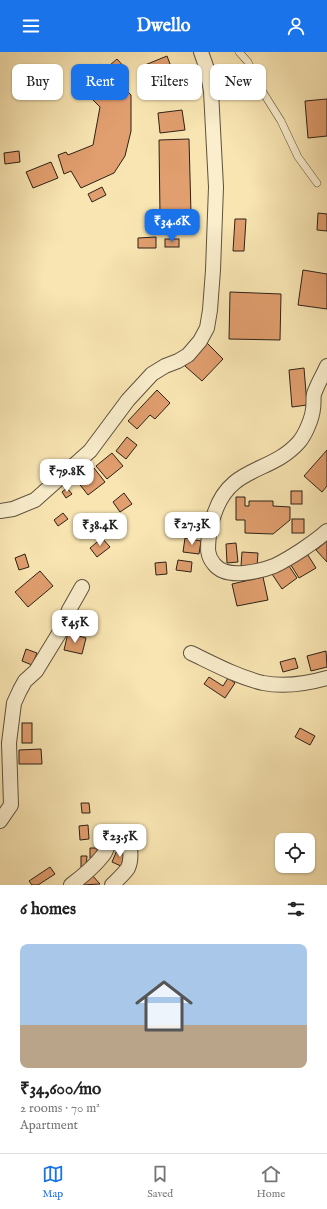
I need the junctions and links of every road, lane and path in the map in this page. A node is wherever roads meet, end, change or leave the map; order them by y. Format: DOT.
graph roads {
  1 [pos="202,52"];
  2 [pos="239,52"];
  3 [pos="317,183"];
  4 [pos="327,366"];
  5 [pos="0,511"];
  6 [pos="327,531"];
  7 [pos="82,587"];
  8 [pos="191,654"];
  9 [pos="327,678"];
  10 [pos="0,821"];
  11 [pos="71,885"];
  12 [pos="112,885"];
  1 -- 5 [label="street"];
  2 -- 3 [label="lane"];
  4 -- 6 [label="street"];
  7 -- 10 [label="street"];
  8 -- 9 [label="street"];
  11 -- 12 [label="street"];
}
